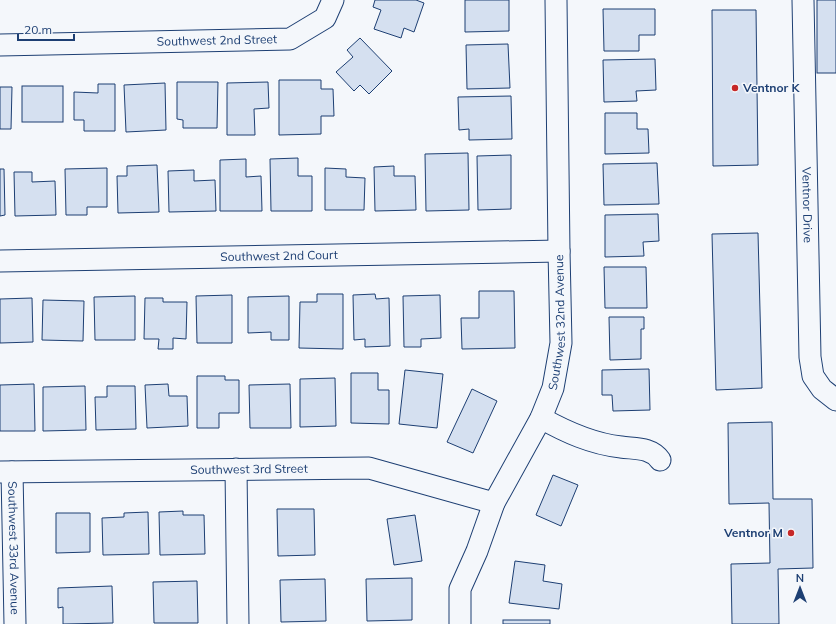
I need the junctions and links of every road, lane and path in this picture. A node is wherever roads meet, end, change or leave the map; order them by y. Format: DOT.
graph roads {
  1 [pos="333,0"];
  2 [pos="556,0"];
  3 [pos="803,0"];
  4 [pos="0,45"];
  5 [pos="559,251"];
  6 [pos="0,261"];
  7 [pos="836,400"];
  8 [pos="541,418"];
  9 [pos="660,460"];
  10 [pos="236,469"];
  11 [pos="6,472"];
  12 [pos="494,503"];
  13 [pos="15,624"];
  14 [pos="238,624"];
  15 [pos="460,624"];
  1 -- 4 [label="street, Southwest 2nd Street"];
  2 -- 5 [label="street, Southwest 32nd Avenue"];
  3 -- 7 [label="street, Ventnor Drive"];
  5 -- 6 [label="street, Southwest 2nd Court"];
  5 -- 8 [label="street, Southwest 32nd Avenue"];
  8 -- 9 [label="street"];
  8 -- 12 [label="street, Southwest 32nd Avenue"];
  10 -- 11 [label="street, Southwest 3rd Street"];
  10 -- 12 [label="street, Southwest 3rd Street"];
  10 -- 14 [label="street"];
  11 -- 13 [label="street, Southwest 33rd Avenue"];
  12 -- 15 [label="street, Southwest 32nd Avenue"];
}
